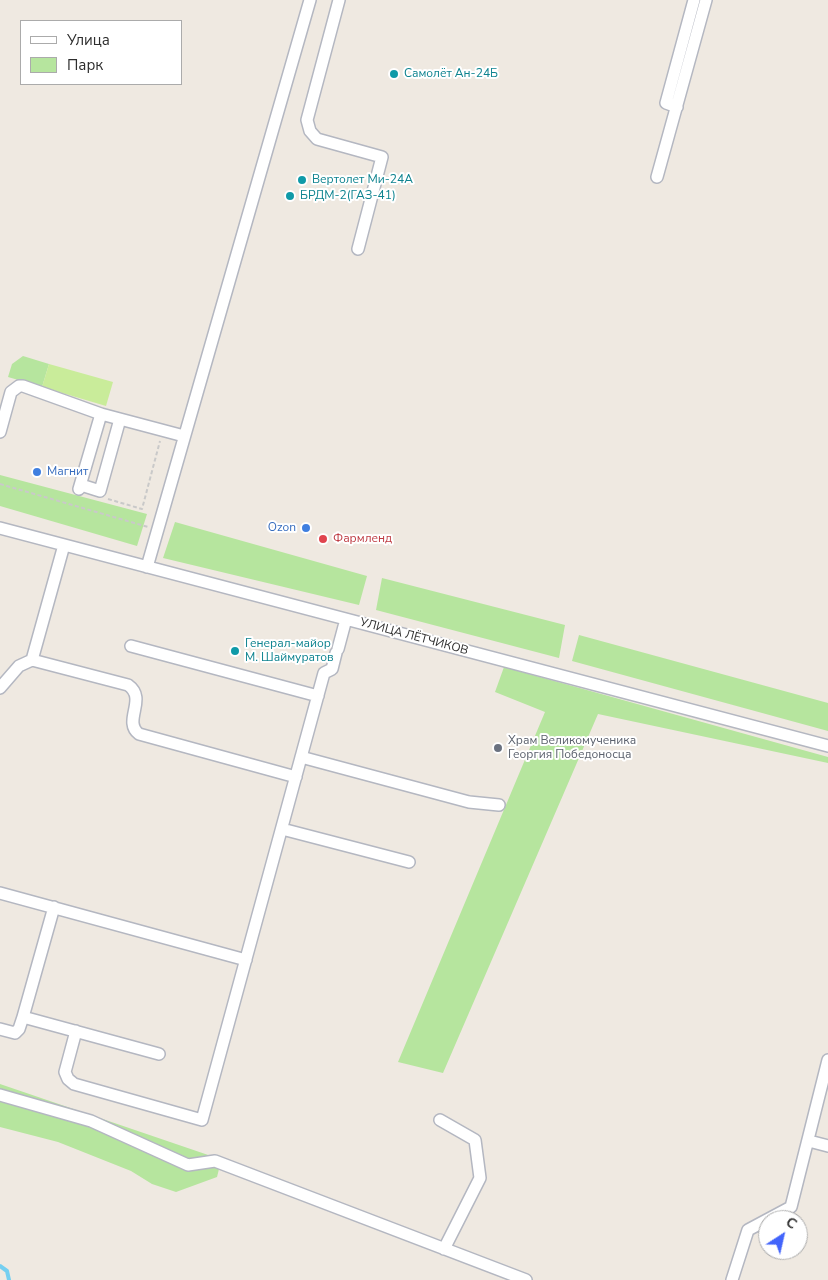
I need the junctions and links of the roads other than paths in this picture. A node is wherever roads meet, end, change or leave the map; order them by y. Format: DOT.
graph roads {
  1 [pos="310,0"];
  2 [pos="339,0"];
  3 [pos="694,0"];
  4 [pos="706,0"];
  5 [pos="677,106"];
  6 [pos="657,177"];
  7 [pos="358,249"];
  8 [pos="101,414"];
  9 [pos="120,419"];
  10 [pos="0,432"];
  11 [pos="184,436"];
  12 [pos="0,528"];
  13 [pos="64,545"];
  14 [pos="147,567"];
  15 [pos="346,619"];
  16 [pos="130,646"];
  17 [pos="32,660"];
  18 [pos="0,688"];
  19 [pos="318,696"];
  20 [pos="828,746"];
  21 [pos="301,757"];
  22 [pos="296,777"];
  23 [pos="499,805"];
  24 [pos="282,829"];
  25 [pos="409,862"];
  26 [pos="0,893"];
  27 [pos="54,907"];
  28 [pos="246,960"];
  29 [pos="23,1017"];
  30 [pos="0,1029"];
  31 [pos="76,1031"];
  32 [pos="160,1054"];
  33 [pos="827,1068"];
  34 [pos="0,1095"];
  35 [pos="440,1120"];
  36 [pos="809,1141"];
  37 [pos="828,1146"];
  38 [pos="444,1249"];
  39 [pos="526,1280"];
  40 [pos="732,1280"];
  1 -- 11 [label="street"];
  2 -- 7 [label="street"];
  3 -- 5 [label="street"];
  4 -- 5 [label="street"];
  5 -- 6 [label="street"];
  8 -- 9 [label="street"];
  8 -- 9 [label="street"];
  8 -- 10 [label="street"];
  9 -- 11 [label="street"];
  11 -- 14 [label="street"];
  12 -- 13 [label="street, УЛИЦА ЛЁТЧИКОВ"];
  13 -- 14 [label="street, УЛИЦА ЛЁТЧИКОВ"];
  13 -- 17 [label="street"];
  14 -- 15 [label="street, УЛИЦА ЛЁТЧИКОВ"];
  15 -- 19 [label="street"];
  15 -- 20 [label="street, УЛИЦА ЛЁТЧИКОВ"];
  16 -- 19 [label="street"];
  17 -- 18 [label="street"];
  17 -- 22 [label="street"];
  19 -- 21 [label="street"];
  21 -- 22 [label="street"];
  21 -- 23 [label="street"];
  22 -- 24 [label="street"];
  24 -- 25 [label="street"];
  24 -- 28 [label="street"];
  26 -- 27 [label="street"];
  27 -- 28 [label="street"];
  27 -- 29 [label="street"];
  28 -- 31 [label="street"];
  29 -- 30 [label="street"];
  29 -- 31 [label="street"];
  31 -- 32 [label="street"];
  33 -- 36 [label="street"];
  34 -- 38 [label="street"];
  35 -- 38 [label="street"];
  36 -- 37 [label="street"];
  36 -- 40 [label="street"];
  38 -- 39 [label="street"];
}
